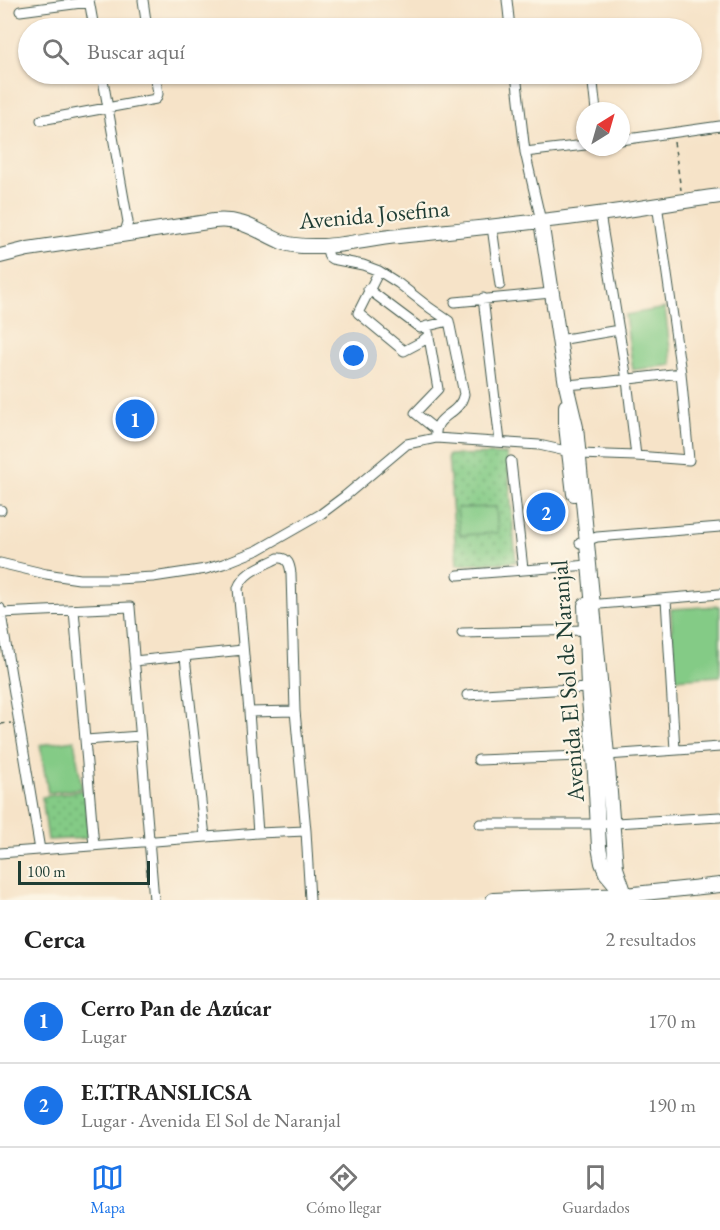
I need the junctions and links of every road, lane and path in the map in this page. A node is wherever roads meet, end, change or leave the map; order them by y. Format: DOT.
graph roads {
  1 [pos="143,0"];
  2 [pos="507,0"];
  3 [pos="89,1"];
  4 [pos="20,11"];
  5 [pos="92,18"];
  6 [pos="146,18"];
  7 [pos="509,18"];
  8 [pos="104,84"];
  9 [pos="156,84"];
  10 [pos="517,84"];
  11 [pos="593,84"];
  12 [pos="595,102"];
  13 [pos="108,108"];
  14 [pos="41,120"];
  15 [pos="720,126"];
  16 [pos="673,132"];
  17 [pos="630,139"];
  18 [pos="576,146"];
  19 [pos="525,152"];
  20 [pos="720,196"];
  21 [pos="683,200"];
  22 [pos="657,204"];
  23 [pos="600,214"];
  24 [pos="542,221"];
  25 [pos="492,227"];
  26 [pos="124,235"];
  27 [pos="326,246"];
  28 [pos="0,256"];
  29 [pos="378,271"];
  30 [pos="500,285"];
  31 [pos="368,289"];
  32 [pos="551,293"];
  33 [pos="483,298"];
  34 [pos="455,302"];
  35 [pos="449,321"];
  36 [pos="619,330"];
  37 [pos="428,331"];
  38 [pos="559,340"];
  39 [pos="681,373"];
  40 [pos="627,380"];
  41 [pos="566,385"];
  42 [pos="435,434"];
  43 [pos="500,442"];
  44 [pos="574,454"];
  45 [pos="636,456"];
  46 [pos="511,461"];
  47 [pos="720,527"];
  48 [pos="584,542"];
  49 [pos="0,563"];
  50 [pos="586,565"];
  51 [pos="523,569"];
  52 [pos="458,575"];
  53 [pos="720,594"];
  54 [pos="666,599"];
  55 [pos="589,605"];
  56 [pos="0,610"];
  57 [pos="74,610"];
  58 [pos="586,630"];
  59 [pos="462,633"];
  60 [pos="243,650"];
  61 [pos="185,657"];
  62 [pos="134,661"];
  63 [pos="588,688"];
  64 [pos="467,695"];
  65 [pos="295,711"];
  66 [pos="249,712"];
  67 [pos="140,736"];
  68 [pos="86,740"];
  69 [pos="720,747"];
  70 [pos="675,750"];
  71 [pos="601,755"];
  72 [pos="478,760"];
  73 [pos="720,817"];
  74 [pos="605,823"];
  75 [pos="480,824"];
  76 [pos="306,831"];
  77 [pos="258,833"];
  78 [pos="205,837"];
  79 [pos="150,841"];
  80 [pos="94,846"];
  81 [pos="40,850"];
  82 [pos="0,853"];
  83 [pos="720,885"];
  84 [pos="626,897"];
  85 [pos="154,900"];
  86 [pos="310,900"];
  87 [pos="493,900"];
  1 -- 6 [label="street"];
  2 -- 7 [label="street"];
  3 -- 4 [label="street"];
  3 -- 5 [label="street"];
  8 -- 13 [label="street"];
  9 -- 13 [label="street"];
  10 -- 19 [label="street, Avenida El Sol de Naranjal"];
  11 -- 12 [label="street"];
  13 -- 14 [label="street"];
  13 -- 26 [label="street"];
  15 -- 16 [label="street"];
  16 -- 17 [label="street"];
  16 -- 21 [label="path"];
  18 -- 19 [label="street"];
  19 -- 24 [label="street, Avenida El Sol de Naranjal"];
  20 -- 21 [label="street, Avenida Josefina"];
  21 -- 22 [label="street, Avenida Josefina"];
  22 -- 23 [label="street, Avenida Josefina"];
  22 -- 39 [label="street"];
  23 -- 24 [label="street, Avenida Josefina"];
  23 -- 36 [label="street"];
  24 -- 25 [label="street, Avenida Josefina"];
  24 -- 32 [label="street, Avenida El Sol de Naranjal"];
  25 -- 27 [label="street, Avenida Josefina"];
  25 -- 30 [label="street"];
  26 -- 27 [label="street, Avenida Josefina"];
  26 -- 28 [label="street, Avenida Josefina"];
  27 -- 29 [label="street"];
  29 -- 31 [label="street"];
  29 -- 35 [label="street"];
  31 -- 37 [label="street"];
  31 -- 37 [label="street"];
  32 -- 33 [label="street"];
  32 -- 38 [label="street, Avenida El Sol de Naranjal"];
  33 -- 34 [label="street"];
  33 -- 43 [label="street"];
  35 -- 37 [label="street"];
  35 -- 42 [label="street"];
  36 -- 38 [label="street"];
  36 -- 40 [label="street"];
  37 -- 42 [label="street"];
  38 -- 41 [label="street, Avenida El Sol de Naranjal"];
  39 -- 40 [label="street"];
  39 -- 45 [label="street"];
  40 -- 41 [label="street"];
  40 -- 45 [label="street"];
  41 -- 44 [label="street, Avenida El Sol de Naranjal"];
  42 -- 43 [label="street"];
  42 -- 49 [label="street"];
  43 -- 44 [label="street"];
  44 -- 45 [label="street"];
  44 -- 48 [label="street, Avenida El Sol de Naranjal"];
  46 -- 51 [label="street"];
  47 -- 48 [label="street"];
  48 -- 50 [label="street, Avenida El Sol de Naranjal"];
  50 -- 51 [label="street"];
  50 -- 55 [label="street, Avenida El Sol de Naranjal"];
  51 -- 52 [label="street"];
  53 -- 54 [label="street"];
  54 -- 55 [label="street"];
  54 -- 70 [label="street"];
  55 -- 58 [label="street, Avenida El Sol de Naranjal"];
  55 -- 71 [label="street, Avenida El Sol de Naranjal"];
  56 -- 57 [label="street"];
  56 -- 81 [label="street"];
  57 -- 62 [label="street"];
  57 -- 68 [label="street"];
  58 -- 59 [label="street"];
  58 -- 63 [label="street, Avenida El Sol de Naranjal"];
  60 -- 61 [label="street"];
  60 -- 65 [label="street"];
  60 -- 66 [label="street"];
  61 -- 62 [label="street"];
  61 -- 78 [label="street"];
  62 -- 67 [label="street"];
  63 -- 64 [label="street"];
  63 -- 71 [label="street, Avenida El Sol de Naranjal"];
  65 -- 66 [label="street"];
  65 -- 76 [label="street"];
  66 -- 77 [label="street"];
  67 -- 68 [label="street"];
  67 -- 79 [label="street"];
  68 -- 80 [label="street"];
  69 -- 70 [label="street"];
  70 -- 71 [label="street"];
  71 -- 72 [label="street"];
  71 -- 74 [label="street, Avenida El Sol de Naranjal"];
  73 -- 74 [label="street"];
  74 -- 75 [label="street"];
  74 -- 84 [label="street, Avenida El Sol de Naranjal"];
  76 -- 77 [label="street"];
  76 -- 86 [label="street"];
  77 -- 78 [label="street"];
  78 -- 79 [label="street"];
  79 -- 80 [label="street"];
  79 -- 85 [label="street"];
  80 -- 81 [label="street"];
  81 -- 82 [label="street"];
  83 -- 84 [label="street"];
  84 -- 87 [label="street"];
}
